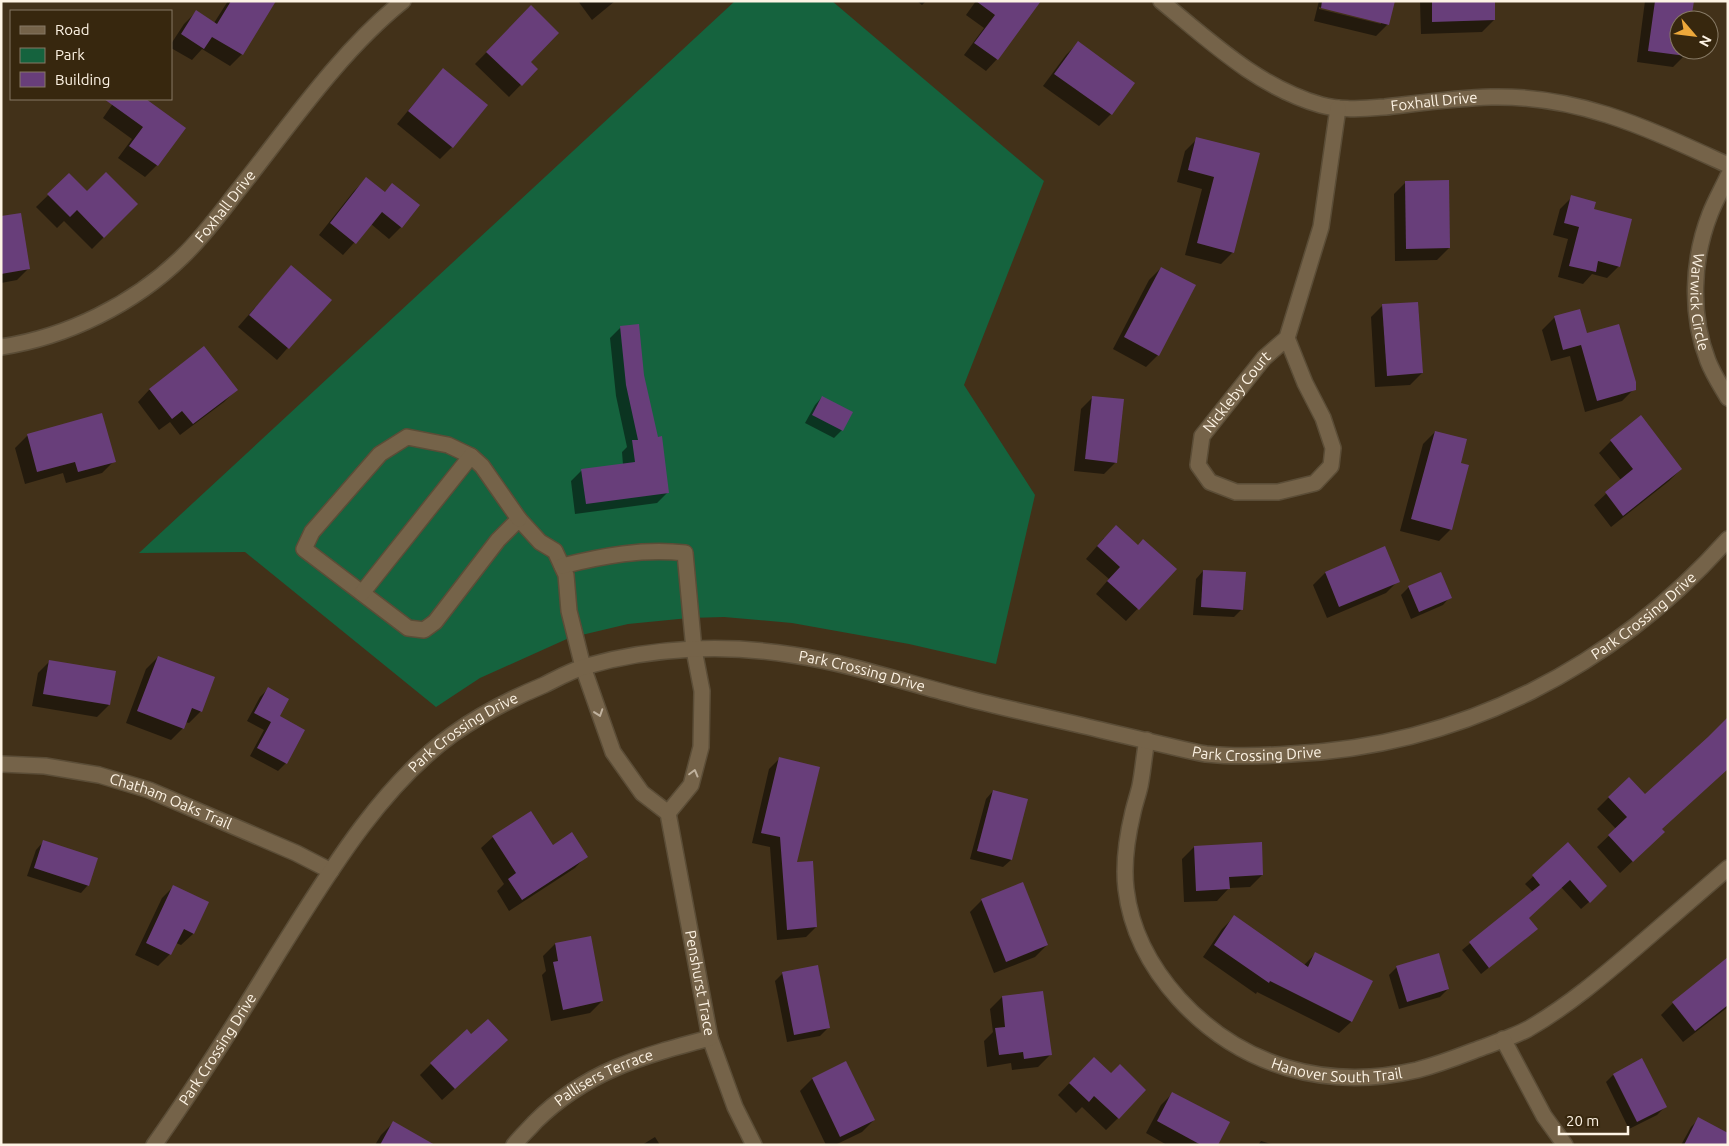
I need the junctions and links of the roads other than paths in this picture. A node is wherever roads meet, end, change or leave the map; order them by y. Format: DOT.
graph roads {
  1 [pos="403,1"];
  2 [pos="1161,1"];
  3 [pos="1338,108"];
  4 [pos="1728,166"];
  5 [pos="1728,176"];
  6 [pos="1287,338"];
  7 [pos="1,347"];
  8 [pos="1728,398"];
  9 [pos="471,456"];
  10 [pos="520,519"];
  11 [pos="1728,539"];
  12 [pos="562,566"];
  13 [pos="362,592"];
  14 [pos="694,650"];
  15 [pos="583,667"];
  16 [pos="1147,740"];
  17 [pos="1,764"];
  18 [pos="668,813"];
  19 [pos="1728,868"];
  20 [pos="331,871"];
  21 [pos="710,1038"];
  22 [pos="1503,1039"];
  23 [pos="154,1145"];
  24 [pos="514,1145"];
  25 [pos="754,1145"];
  26 [pos="1565,1145"];
  1 -- 7 [label="street, Foxhall Drive"];
  2 -- 3 [label="street, Foxhall Drive"];
  3 -- 4 [label="street, Foxhall Drive"];
  3 -- 6 [label="street"];
  5 -- 8 [label="street, Warwick Circle"];
  6 -- 6 [label="street, Nickleby Court"];
  9 -- 10 [label="street"];
  9 -- 13 [label="street"];
  9 -- 13 [label="street"];
  10 -- 12 [label="street"];
  10 -- 13 [label="street"];
  11 -- 16 [label="street, Park Crossing Drive"];
  12 -- 14 [label="street"];
  12 -- 15 [label="street"];
  14 -- 15 [label="street, Park Crossing Drive"];
  14 -- 16 [label="street, Park Crossing Drive"];
  18 -- 14 [label="street, one-way"];
  15 -- 18 [label="street, one-way"];
  15 -- 20 [label="street, Park Crossing Drive"];
  16 -- 22 [label="street, Hanover South Trail"];
  17 -- 20 [label="street, Chatham Oaks Trail"];
  18 -- 21 [label="street, Penshurst Trace"];
  19 -- 22 [label="street, Hanover South Trail"];
  20 -- 23 [label="street, Park Crossing Drive"];
  21 -- 24 [label="street, Pallisers Terrace"];
  21 -- 25 [label="street, Penshurst Trace"];
  22 -- 26 [label="street"];
}
